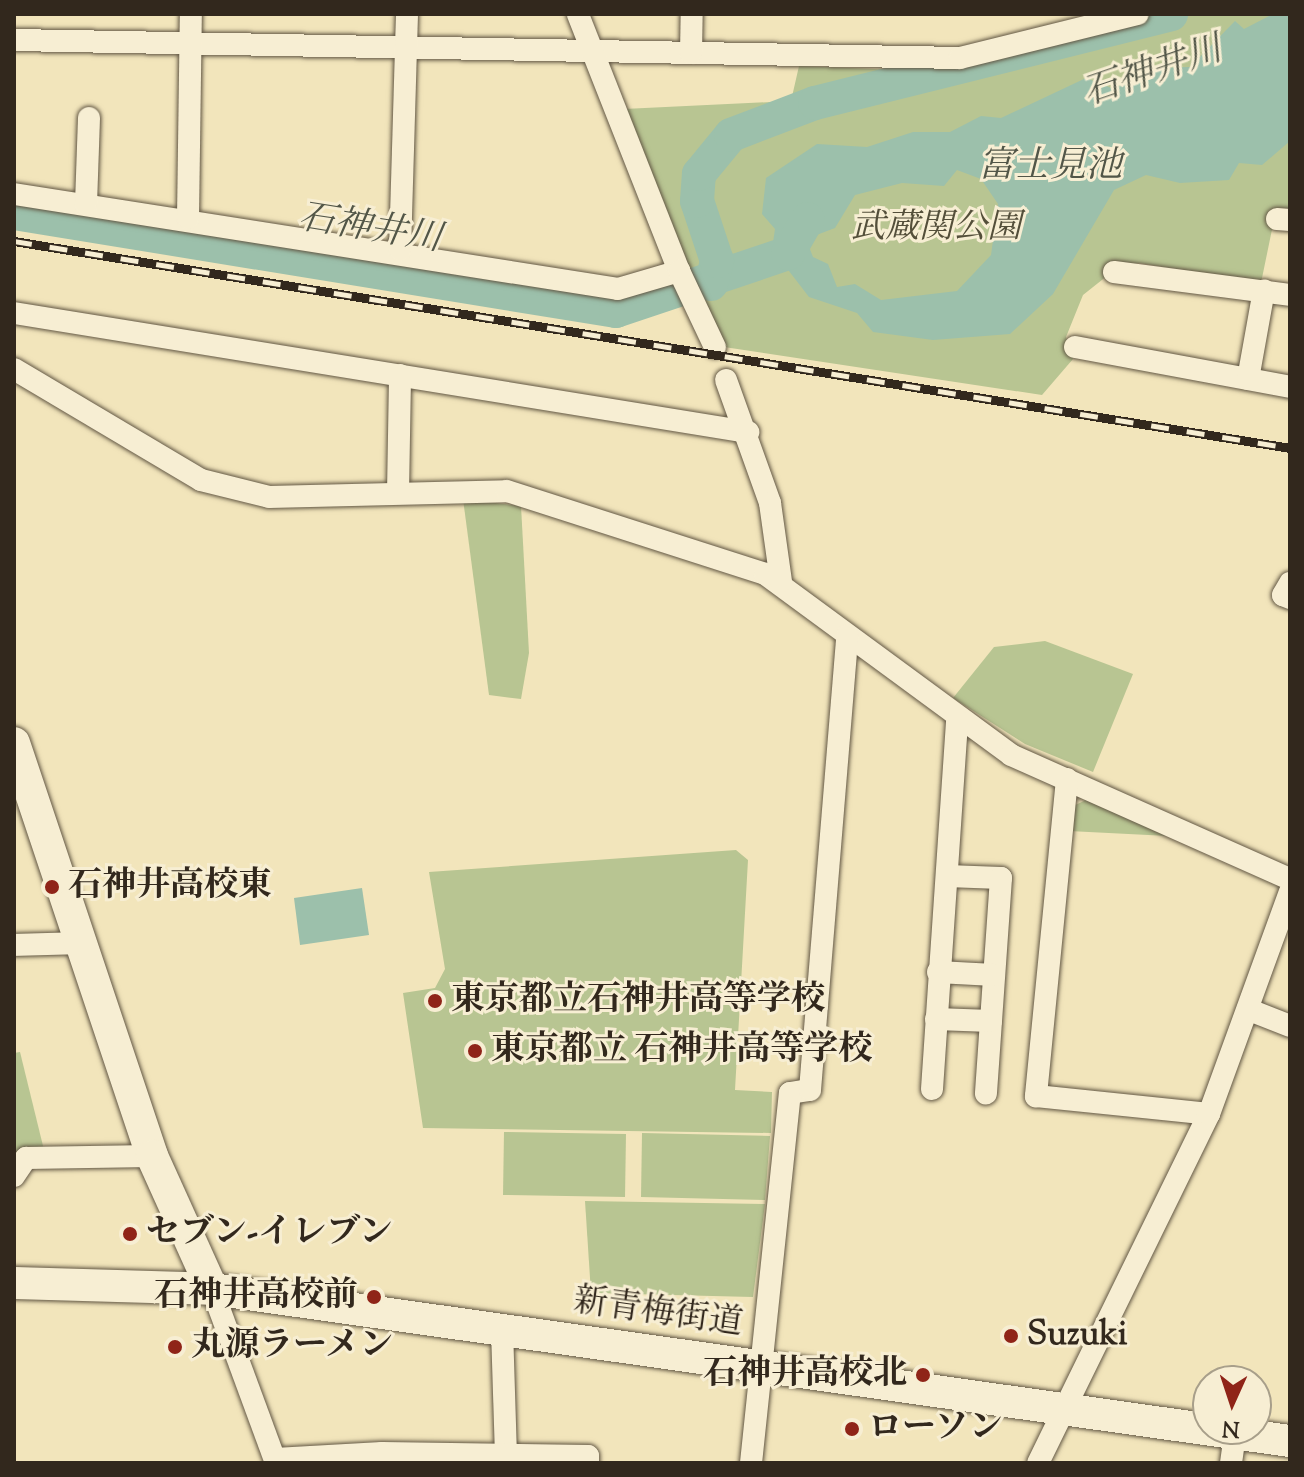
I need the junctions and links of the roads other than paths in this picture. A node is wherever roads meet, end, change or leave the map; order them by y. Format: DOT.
graph roads {
  1 [pos="191,14"];
  2 [pos="407,14"];
  3 [pos="578,14"];
  4 [pos="692,14"];
  5 [pos="1138,14"];
  6 [pos="1076,22"];
  7 [pos="14,40"];
  8 [pos="190,45"];
  9 [pos="406,47"];
  10 [pos="586,50"];
  11 [pos="691,53"];
  12 [pos="89,118"];
  13 [pos="14,194"];
  14 [pos="86,204"];
  15 [pos="188,218"];
  16 [pos="400,250"];
  17 [pos="1114,272"];
  18 [pos="681,276"];
  19 [pos="1264,290"];
  20 [pos="1290,295"];
  21 [pos="14,313"];
  22 [pos="715,347"];
  23 [pos="1075,347"];
  24 [pos="14,369"];
  25 [pos="400,375"];
  26 [pos="1248,379"];
  27 [pos="726,380"];
  28 [pos="1290,387"];
  29 [pos="748,432"];
  30 [pos="398,493"];
  31 [pos="781,581"];
  32 [pos="1290,583"];
  33 [pos="1290,598"];
  34 [pos="847,636"];
  35 [pos="957,720"];
  36 [pos="14,743"];
  37 [pos="20,777"];
  38 [pos="1067,779"];
  39 [pos="947,876"];
  40 [pos="1290,879"];
  41 [pos="1290,892"];
  42 [pos="81,943"];
  43 [pos="14,945"];
  44 [pos="938,972"];
  45 [pos="994,975"];
  46 [pos="1252,1011"];
  47 [pos="936,1019"];
  48 [pos="991,1021"];
  49 [pos="1290,1026"];
  50 [pos="932,1089"];
  51 [pos="986,1093"];
  52 [pos="1209,1114"];
  53 [pos="152,1156"];
  54 [pos="14,1176"];
  55 [pos="14,1283"];
  56 [pos="212,1289"];
  57 [pos="502,1329"];
  58 [pos="759,1366"];
  59 [pos="1062,1409"];
  60 [pos="1290,1441"];
  61 [pos="1233,1448"];
  62 [pos="506,1455"];
  63 [pos="276,1461"];
  64 [pos="588,1463"];
  65 [pos="751,1463"];
  66 [pos="1038,1463"];
  1 -- 8 [label="street"];
  2 -- 9 [label="street"];
  3 -- 10 [label="street"];
  4 -- 11 [label="street"];
  5 -- 6 [label="street"];
  6 -- 11 [label="street"];
  7 -- 8 [label="street"];
  8 -- 9 [label="street"];
  8 -- 15 [label="street"];
  9 -- 10 [label="street"];
  9 -- 16 [label="street"];
  10 -- 11 [label="street"];
  10 -- 18 [label="street"];
  12 -- 14 [label="street"];
  13 -- 14 [label="street"];
  14 -- 15 [label="street"];
  15 -- 16 [label="street"];
  16 -- 18 [label="street"];
  17 -- 19 [label="street"];
  18 -- 22 [label="street"];
  19 -- 20 [label="street"];
  19 -- 26 [label="street"];
  21 -- 25 [label="street"];
  23 -- 26 [label="street"];
  24 -- 30 [label="street"];
  25 -- 29 [label="street"];
  25 -- 30 [label="street"];
  26 -- 28 [label="street"];
  27 -- 29 [label="street"];
  29 -- 31 [label="street"];
  30 -- 31 [label="street"];
  31 -- 34 [label="street"];
  32 -- 33 [label="street"];
  34 -- 35 [label="street"];
  34 -- 58 [label="street"];
  35 -- 38 [label="street"];
  35 -- 39 [label="street"];
  36 -- 37 [label="main road"];
  37 -- 42 [label="main road"];
  38 -- 40 [label="street"];
  38 -- 52 [label="street"];
  39 -- 44 [label="street"];
  39 -- 45 [label="street"];
  41 -- 46 [label="street"];
  42 -- 43 [label="street"];
  42 -- 53 [label="main road"];
  44 -- 45 [label="street"];
  44 -- 47 [label="street"];
  45 -- 48 [label="street"];
  46 -- 49 [label="street"];
  46 -- 52 [label="street"];
  47 -- 48 [label="street"];
  47 -- 50 [label="street"];
  48 -- 51 [label="street"];
  52 -- 59 [label="street"];
  53 -- 54 [label="street"];
  53 -- 56 [label="main road"];
  55 -- 56 [label="main road, 新青梅街道"];
  56 -- 57 [label="main road, 新青梅街道"];
  56 -- 63 [label="street"];
  57 -- 58 [label="main road, 新青梅街道"];
  57 -- 62 [label="street"];
  58 -- 59 [label="main road, 新青梅街道"];
  58 -- 65 [label="street"];
  59 -- 61 [label="main road, 新青梅街道"];
  59 -- 66 [label="street"];
  60 -- 61 [label="main road, 新青梅街道"];
  62 -- 63 [label="street"];
  62 -- 64 [label="street"];
}
